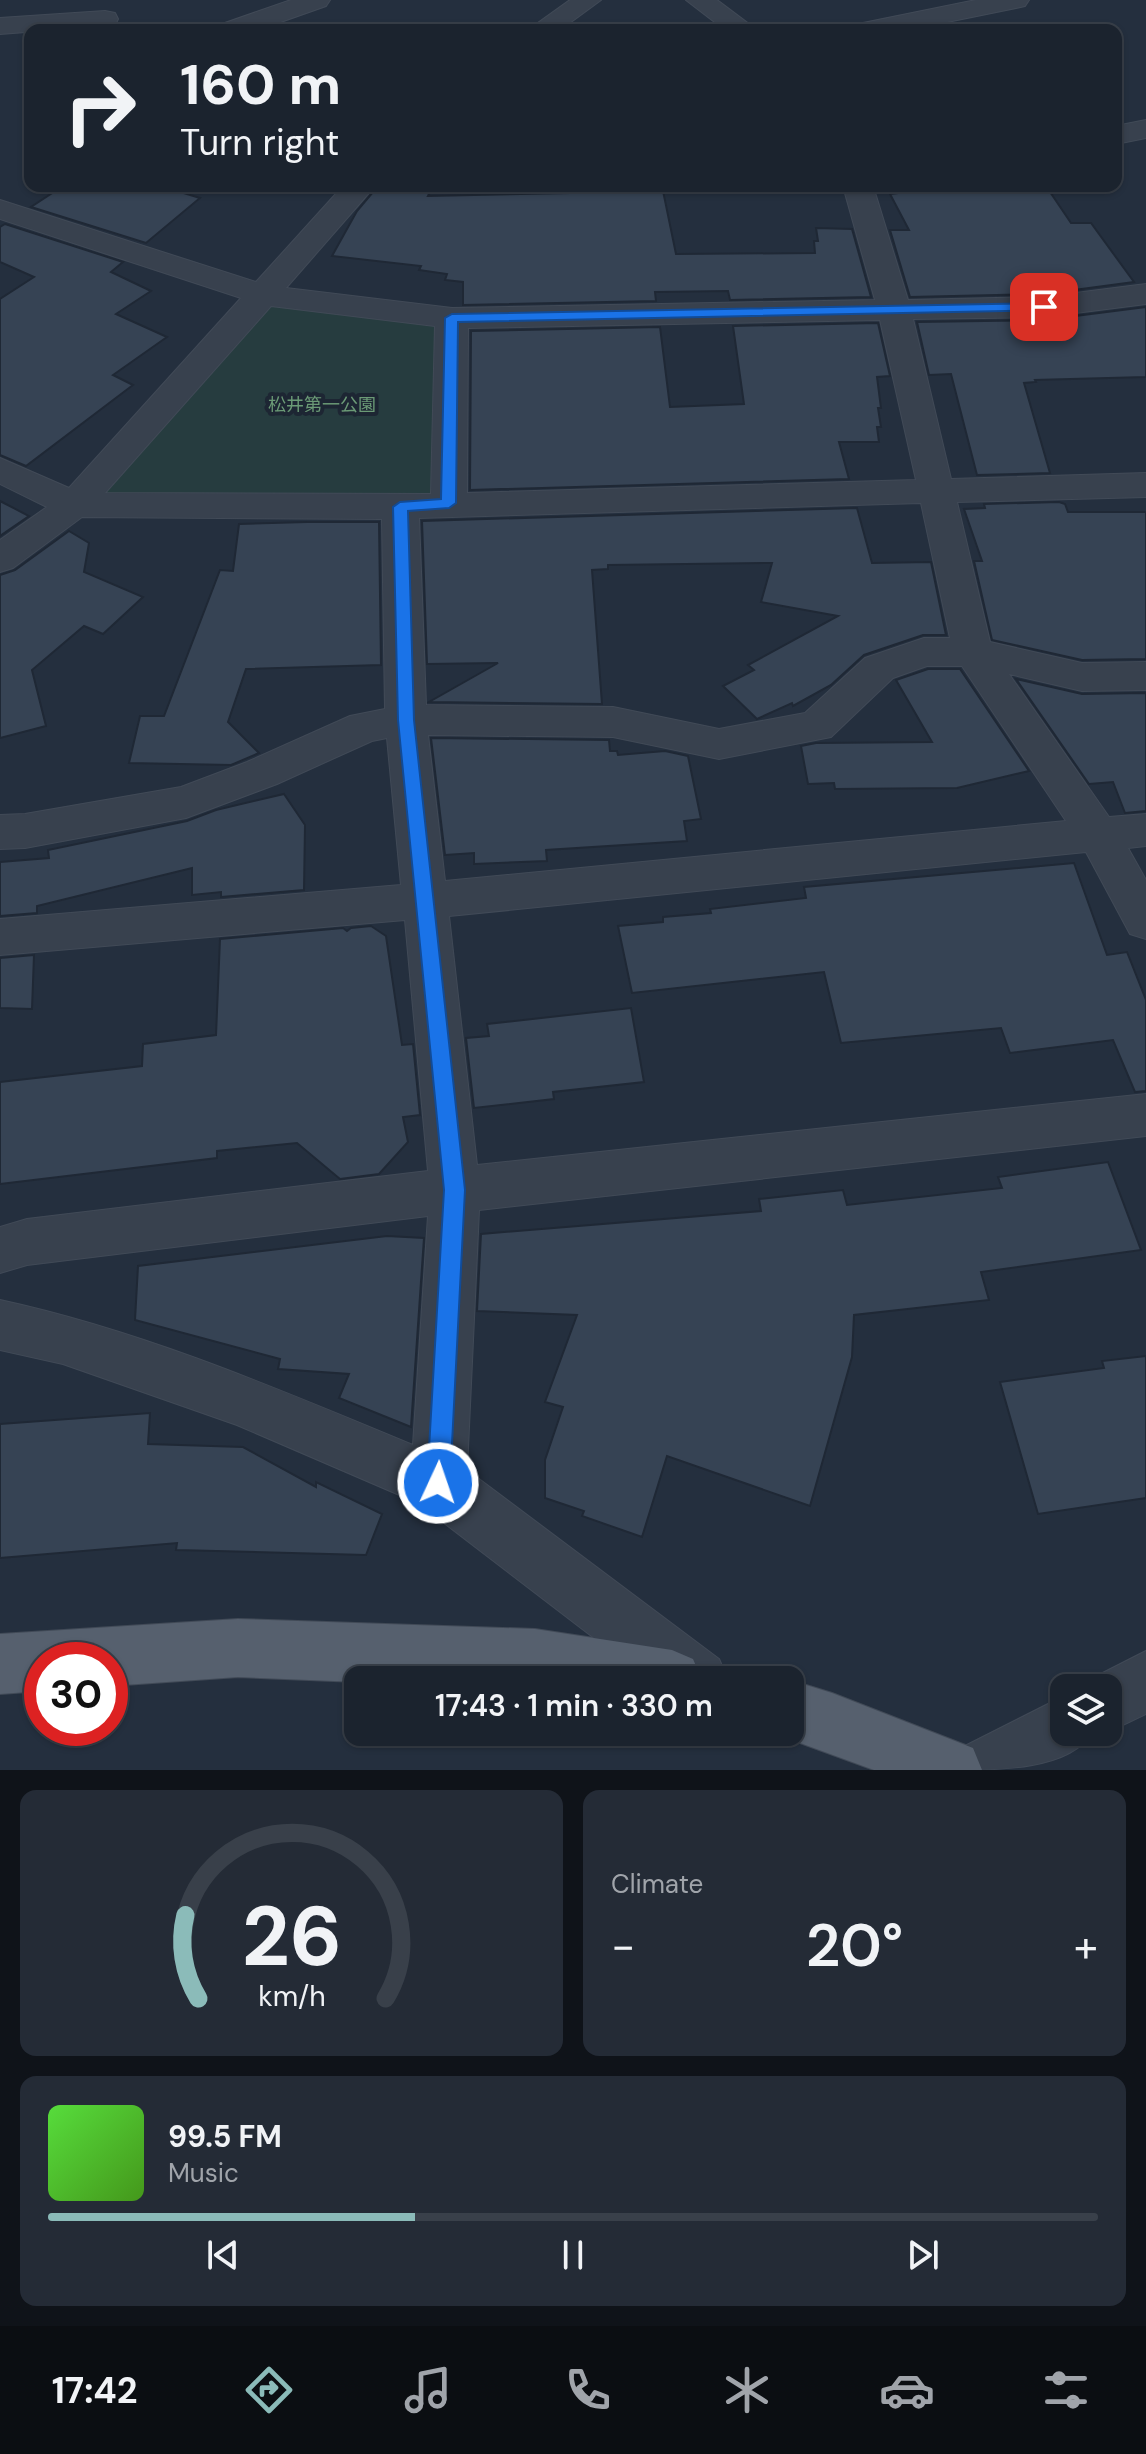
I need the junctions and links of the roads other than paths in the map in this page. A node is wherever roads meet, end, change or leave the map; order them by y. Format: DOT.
graph roads {
  1 [pos="317,0"];
  2 [pos="588,0"];
  3 [pos="699,0"];
  4 [pos="1016,0"];
  5 [pos="111,16"];
  6 [pos="249,24"];
  7 [pos="551,24"];
  8 [pos="734,24"];
  9 [pos="898,24"];
  10 [pos="0,26"];
  11 [pos="1146,129"];
  12 [pos="1122,134"];
  13 [pos="29,192"];
  14 [pos="355,192"];
  15 [pos="860,192"];
  16 [pos="0,210"];
  17 [pos="1146,294"];
  18 [pos="263,295"];
  19 [pos="895,312"];
  20 [pos="452,318"];
  21 [pos="0,470"];
  22 [pos="1146,485"];
  23 [pos="936,490"];
  24 [pos="449,503"];
  25 [pos="74,505"];
  26 [pos="400,507"];
  27 [pos="0,559"];
  28 [pos="973,652"];
  29 [pos="1146,676"];
  30 [pos="406,720"];
  31 [pos="1146,830"];
  32 [pos="0,832"];
  33 [pos="1099,836"];
  34 [pos="425,901"];
  35 [pos="1146,921"];
  36 [pos="0,937"];
  37 [pos="1146,1115"];
  38 [pos="455,1190"];
  39 [pos="0,1250"];
  40 [pos="0,1325"];
  41 [pos="438,1483"];
  42 [pos="0,1664"];
  43 [pos="581,1666"];
  44 [pos="680,1666"];
  45 [pos="1146,1681"];
  46 [pos="1122,1694"];
  47 [pos="804,1714"];
  48 [pos="1050,1734"];
  49 [pos="951,1770"];
  50 [pos="983,1770"];
  1 -- 6 [label="street"];
  2 -- 7 [label="street"];
  3 -- 8 [label="street"];
  4 -- 9 [label="street"];
  5 -- 10 [label="street"];
  11 -- 12 [label="street"];
  13 -- 16 [label="street"];
  14 -- 18 [label="street"];
  15 -- 19 [label="street"];
  16 -- 18 [label="street"];
  17 -- 19 [label="street"];
  18 -- 20 [label="street"];
  18 -- 25 [label="street"];
  19 -- 20 [label="street"];
  19 -- 23 [label="street"];
  20 -- 24 [label="street"];
  21 -- 25 [label="street"];
  22 -- 23 [label="street"];
  23 -- 24 [label="street"];
  23 -- 28 [label="street"];
  24 -- 26 [label="street"];
  25 -- 26 [label="street"];
  25 -- 27 [label="street"];
  26 -- 30 [label="street"];
  28 -- 29 [label="street"];
  28 -- 30 [label="street"];
  28 -- 33 [label="street"];
  30 -- 32 [label="street"];
  30 -- 34 [label="street"];
  31 -- 33 [label="street"];
  33 -- 34 [label="street"];
  33 -- 35 [label="street"];
  34 -- 36 [label="street"];
  34 -- 38 [label="street"];
  37 -- 38 [label="street"];
  38 -- 39 [label="street"];
  38 -- 41 [label="street"];
  40 -- 41 [label="street"];
  41 -- 44 [label="street"];
  42 -- 43 [label="main road"];
  45 -- 46 [label="street"];
  47 -- 49 [label="main road"];
  48 -- 50 [label="street"];
}
